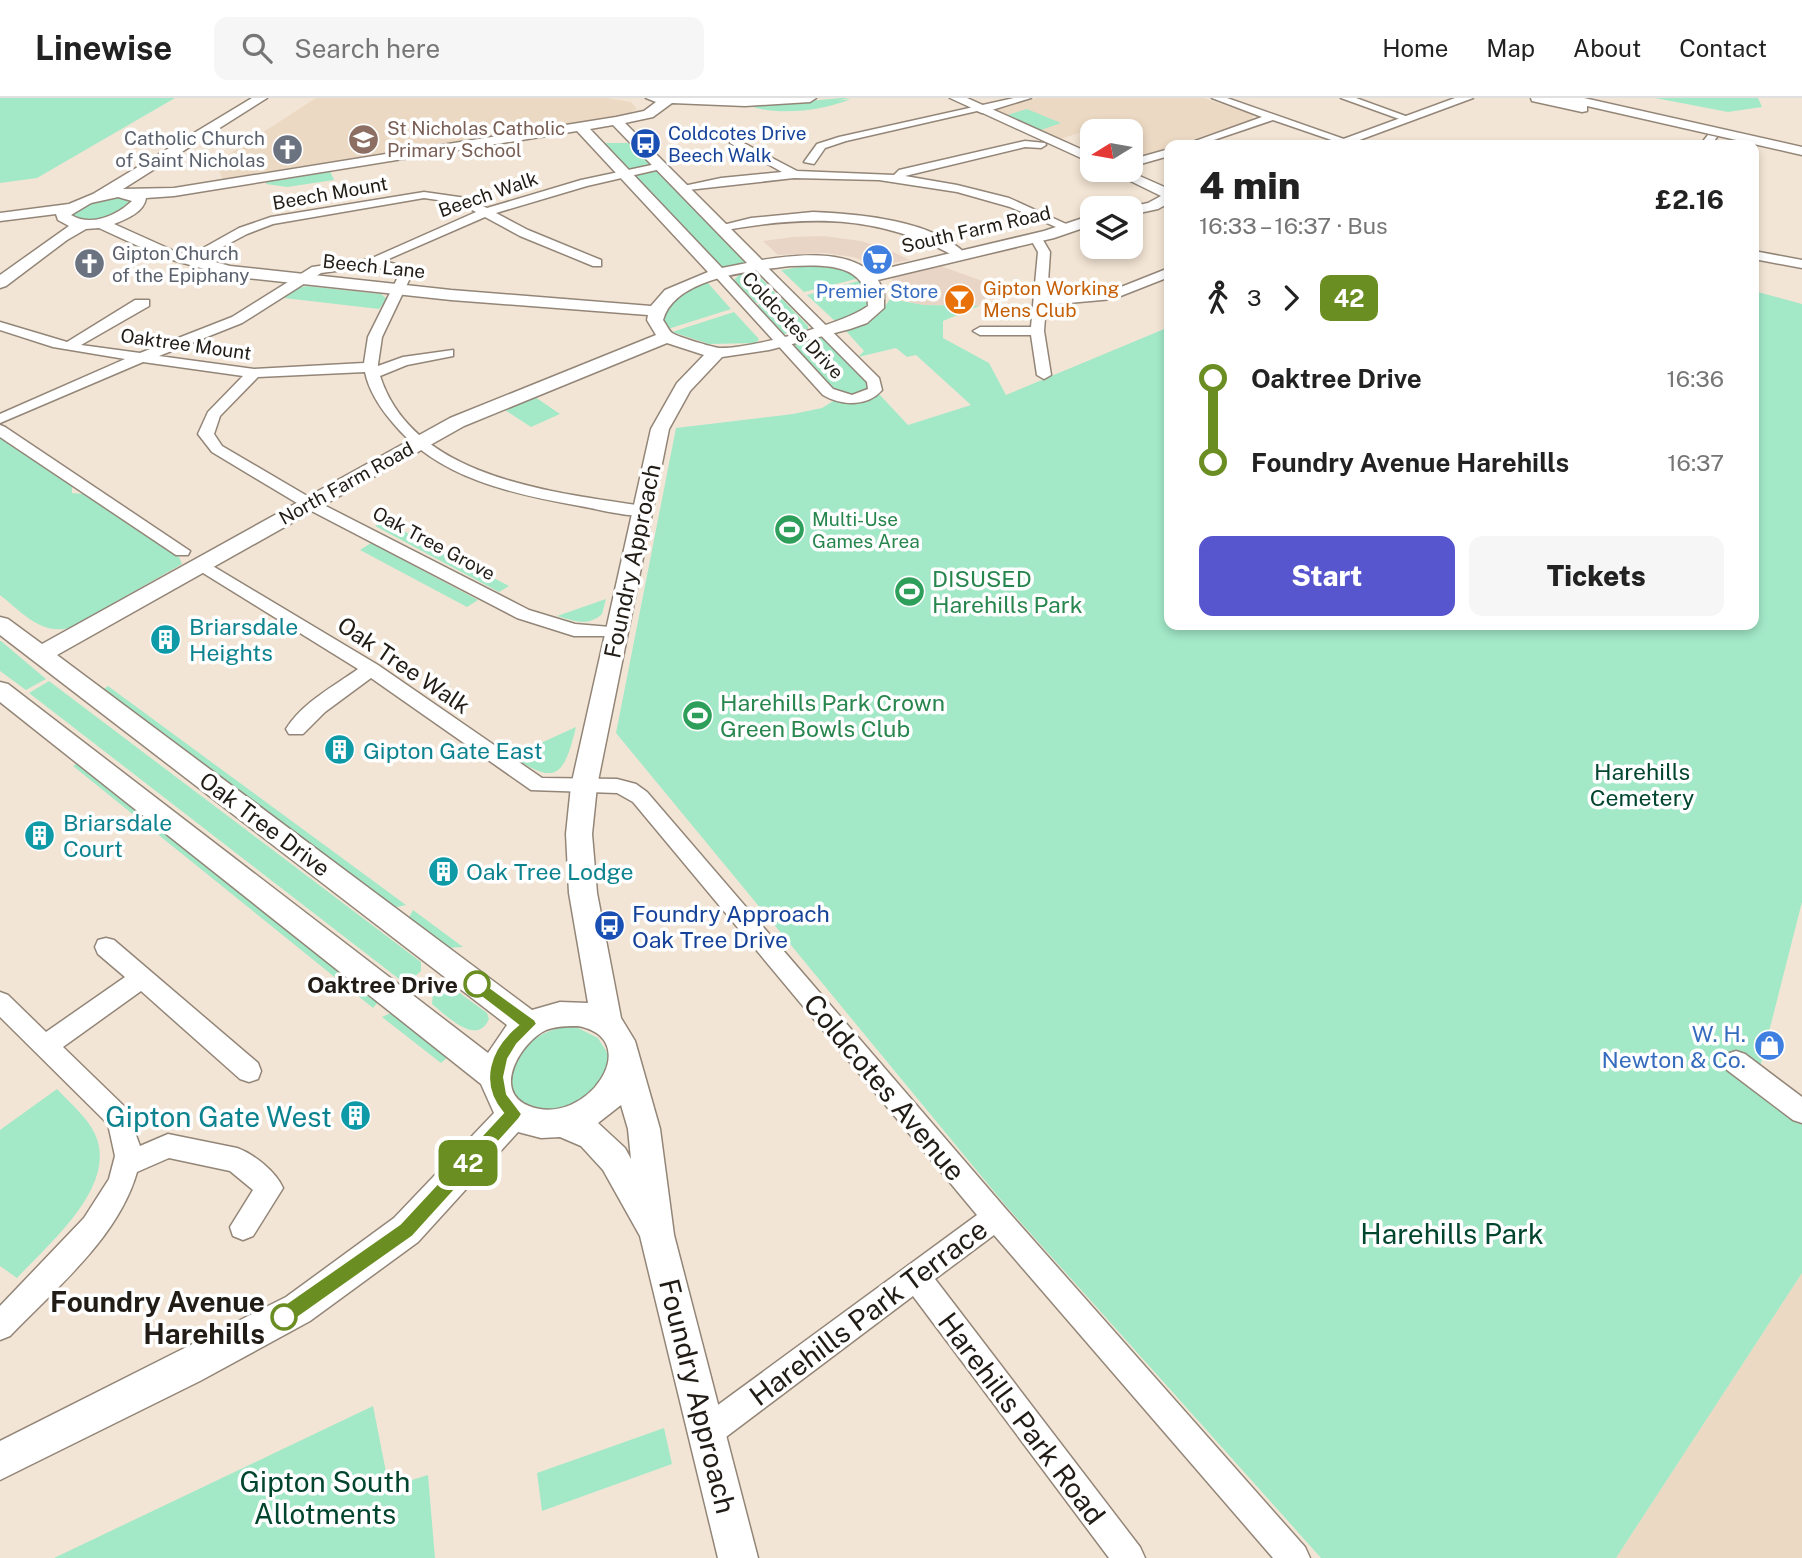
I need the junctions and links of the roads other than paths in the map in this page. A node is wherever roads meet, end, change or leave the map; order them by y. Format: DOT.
graph roads {
  1 [pos="261,98"];
  2 [pos="652,98"];
  3 [pos="810,98"];
  4 [pos="956,98"];
  5 [pos="1026,98"];
  6 [pos="1217,98"];
  7 [pos="1346,98"];
  8 [pos="1467,98"];
  9 [pos="1537,98"];
  10 [pos="1567,98"];
  11 [pos="667,100"];
  12 [pos="979,109"];
  13 [pos="1272,117"];
  14 [pos="1406,118"];
  15 [pos="616,121"];
  16 [pos="580,126"];
  17 [pos="1204,140"];
  18 [pos="1334,140"];
  19 [pos="1354,140"];
  20 [pos="1705,140"];
  21 [pos="1753,140"];
  22 [pos="734,141"];
  23 [pos="1759,141"];
  24 [pos="1041,145"];
  25 [pos="1759,148"];
  26 [pos="1802,151"];
  27 [pos="1080,154"];
  28 [pos="1164,154"];
  29 [pos="1802,158"];
  30 [pos="1143,160"];
  31 [pos="810,162"];
  32 [pos="661,166"];
  33 [pos="624,174"];
  34 [pos="797,175"];
  35 [pos="779,176"];
  36 [pos="878,177"];
  37 [pos="897,179"];
  38 [pos="1141,182"];
  39 [pos="455,188"];
  40 [pos="683,189"];
  41 [pos="432,190"];
  42 [pos="1009,191"];
  43 [pos="1164,193"];
  44 [pos="131,194"];
  45 [pos="1164,198"];
  46 [pos="997,199"];
  47 [pos="1143,208"];
  48 [pos="484,211"];
  49 [pos="66,216"];
  50 [pos="0,217"];
  51 [pos="92,223"];
  52 [pos="1080,224"];
  53 [pos="1080,226"];
  54 [pos="721,227"];
  55 [pos="57,237"];
  56 [pos="1036,237"];
  57 [pos="960,254"];
  58 [pos="1759,256"];
  59 [pos="596,257"];
  60 [pos="188,260"];
  61 [pos="373,262"];
  62 [pos="1802,264"];
  63 [pos="759,266"];
  64 [pos="1164,274"];
  65 [pos="720,275"];
  66 [pos="870,277"];
  67 [pos="299,280"];
  68 [pos="0,283"];
  69 [pos="401,290"];
  70 [pos="1040,302"];
  71 [pos="144,303"];
  72 [pos="655,312"];
  73 [pos="0,326"];
  74 [pos="823,331"];
  75 [pos="980,331"];
  76 [pos="1037,331"];
  77 [pos="666,337"];
  78 [pos="782,342"];
  79 [pos="71,345"];
  80 [pos="448,354"];
  81 [pos="717,354"];
  82 [pos="140,358"];
  83 [pos="372,371"];
  84 [pos="254,373"];
  85 [pos="1044,375"];
  86 [pos="0,419"];
  87 [pos="0,430"];
  88 [pos="418,443"];
  89 [pos="308,503"];
  90 [pos="643,511"];
  91 [pos="182,551"];
  92 [pos="201,564"];
  93 [pos="0,624"];
  94 [pos="616,632"];
  95 [pos="40,655"];
  96 [pos="371,669"];
  97 [pos="0,690"];
  98 [pos="296,729"];
  99 [pos="584,786"];
  100 [pos="106,947"];
  101 [pos="597,971"];
  102 [pos="141,978"];
  103 [pos="0,1002"];
  104 [pos="543,1020"];
  105 [pos="607,1023"];
  106 [pos="45,1046"];
  107 [pos="1735,1062"];
  108 [pos="624,1063"];
  109 [pos="249,1071"];
  110 [pos="496,1077"];
  111 [pos="1802,1112"];
  112 [pos="514,1114"];
  113 [pos="564,1123"];
  114 [pos="127,1164"];
  115 [pos="996,1217"];
  116 [pos="243,1227"];
  117 [pos="657,1235"];
  118 [pos="916,1277"];
  119 [pos="0,1326"];
  120 [pos="707,1432"];
  121 [pos="0,1461"];
  122 [pos="738,1558"];
  123 [pos="1129,1558"];
  124 [pos="1294,1558"];
  1 -- 44 [label="street"];
  2 -- 11 [label="street"];
  3 -- 11 [label="street"];
  4 -- 12 [label="street"];
  5 -- 12 [label="street"];
  6 -- 13 [label="street"];
  7 -- 14 [label="street"];
  8 -- 14 [label="street"];
  9 -- 20 [label="street"];
  10 -- 21 [label="street"];
  11 -- 15 [label="street"];
  12 -- 27 [label="street"];
  12 -- 31 [label="street"];
  13 -- 17 [label="street"];
  13 -- 18 [label="street"];
  14 -- 19 [label="street"];
  15 -- 16 [label="street"];
  15 -- 32 [label="street, Coldcotes Drive"];
  16 -- 33 [label="street, Coldcotes Drive"];
  16 -- 44 [label="street"];
  22 -- 34 [label="street"];
  23 -- 26 [label="street"];
  24 -- 37 [label="street"];
  25 -- 29 [label="street"];
  28 -- 30 [label="street"];
  32 -- 33 [label="street, Beech Walk"];
  32 -- 40 [label="street, Coldcotes Drive"];
  33 -- 48 [label="street, Beech Walk"];
  33 -- 65 [label="street, Coldcotes Drive"];
  34 -- 35 [label="street"];
  34 -- 36 [label="street"];
  35 -- 36 [label="street"];
  35 -- 40 [label="street"];
  36 -- 37 [label="street"];
  37 -- 46 [label="street"];
  38 -- 43 [label="street"];
  39 -- 41 [label="street"];
  40 -- 54 [label="street, Coldcotes Drive"];
  41 -- 48 [label="street, Beech Mount"];
  41 -- 60 [label="street, Beech Mount"];
  42 -- 46 [label="street"];
  44 -- 49 [label="street"];
  44 -- 51 [label="street"];
  45 -- 47 [label="street"];
  46 -- 52 [label="street"];
  48 -- 59 [label="street, Beech Mount"];
  48 -- 61 [label="street, Beech Walk"];
  49 -- 50 [label="street"];
  49 -- 51 [label="street"];
  49 -- 55 [label="street"];
  51 -- 55 [label="street"];
  51 -- 60 [label="street, Beech Lane"];
  53 -- 56 [label="street, South Farm Road"];
  54 -- 57 [label="street"];
  54 -- 63 [label="street, Coldcotes Drive"];
  55 -- 68 [label="street"];
  56 -- 57 [label="street, South Farm Road"];
  56 -- 70 [label="street"];
  57 -- 66 [label="street, South Farm Road"];
  58 -- 62 [label="street"];
  60 -- 67 [label="street, Beech Lane"];
  61 -- 67 [label="street"];
  61 -- 69 [label="street"];
  63 -- 65 [label="street"];
  63 -- 66 [label="street"];
  63 -- 74 [label="street, Coldcotes Drive"];
  64 -- 70 [label="street"];
  65 -- 72 [label="street"];
  65 -- 78 [label="street, Coldcotes Drive"];
  66 -- 74 [label="street"];
  67 -- 69 [label="street, Beech Lane"];
  67 -- 82 [label="street"];
  69 -- 72 [label="street, Beech Lane"];
  69 -- 83 [label="street"];
  70 -- 76 [label="street"];
  71 -- 79 [label="street"];
  72 -- 77 [label="street"];
  73 -- 79 [label="street, Oaktree Mount"];
  74 -- 78 [label="street"];
  74 -- 78 [label="street, Coldcotes Drive"];
  75 -- 76 [label="street"];
  76 -- 85 [label="street"];
  77 -- 81 [label="street"];
  77 -- 88 [label="street, North Farm Road"];
  78 -- 81 [label="street"];
  79 -- 82 [label="street, Oaktree Mount"];
  80 -- 83 [label="street, Oaktree Mount"];
  81 -- 90 [label="street, Foundry Approach"];
  82 -- 84 [label="street, Oaktree Mount"];
  82 -- 86 [label="street"];
  83 -- 84 [label="street, Oaktree Mount"];
  83 -- 88 [label="street"];
  84 -- 89 [label="street, Oak Tree Grove"];
  87 -- 91 [label="street"];
  88 -- 89 [label="street, North Farm Road"];
  88 -- 90 [label="street"];
  89 -- 92 [label="street, North Farm Road"];
  89 -- 94 [label="street, Oak Tree Grove"];
  90 -- 94 [label="street, Foundry Approach"];
  92 -- 95 [label="street, North Farm Road"];
  92 -- 96 [label="street, Oak Tree Walk"];
  93 -- 95 [label="street, Oak Tree Drive"];
  94 -- 99 [label="street, Foundry Approach"];
  95 -- 104 [label="street, Oak Tree Drive"];
  96 -- 98 [label="street"];
  96 -- 99 [label="street, Oak Tree Walk"];
  97 -- 110 [label="street"];
  99 -- 101 [label="street"];
  99 -- 115 [label="street, Coldcotes Avenue"];
  100 -- 102 [label="street"];
  101 -- 104 [label="street"];
  101 -- 105 [label="street"];
  102 -- 106 [label="street"];
  102 -- 109 [label="street"];
  103 -- 106 [label="street"];
  104 -- 105 [label="street"];
  104 -- 110 [label="street"];
  105 -- 108 [label="street, Foundry Approach"];
  106 -- 114 [label="street"];
  107 -- 111 [label="street"];
  108 -- 113 [label="street, Foundry Approach"];
  108 -- 117 [label="street, Foundry Approach"];
  110 -- 112 [label="street"];
  112 -- 113 [label="street, Foundry Approach"];
  112 -- 121 [label="street"];
  113 -- 117 [label="street, Foundry Approach"];
  114 -- 116 [label="street"];
  114 -- 119 [label="street"];
  115 -- 118 [label="street, Harehills Park Terrace"];
  115 -- 124 [label="street, Coldcotes Avenue"];
  117 -- 120 [label="street, Foundry Approach"];
  118 -- 120 [label="street, Harehills Park Terrace"];
  118 -- 123 [label="street, Harehills Park Road"];
  120 -- 122 [label="street, Foundry Approach"];
}
